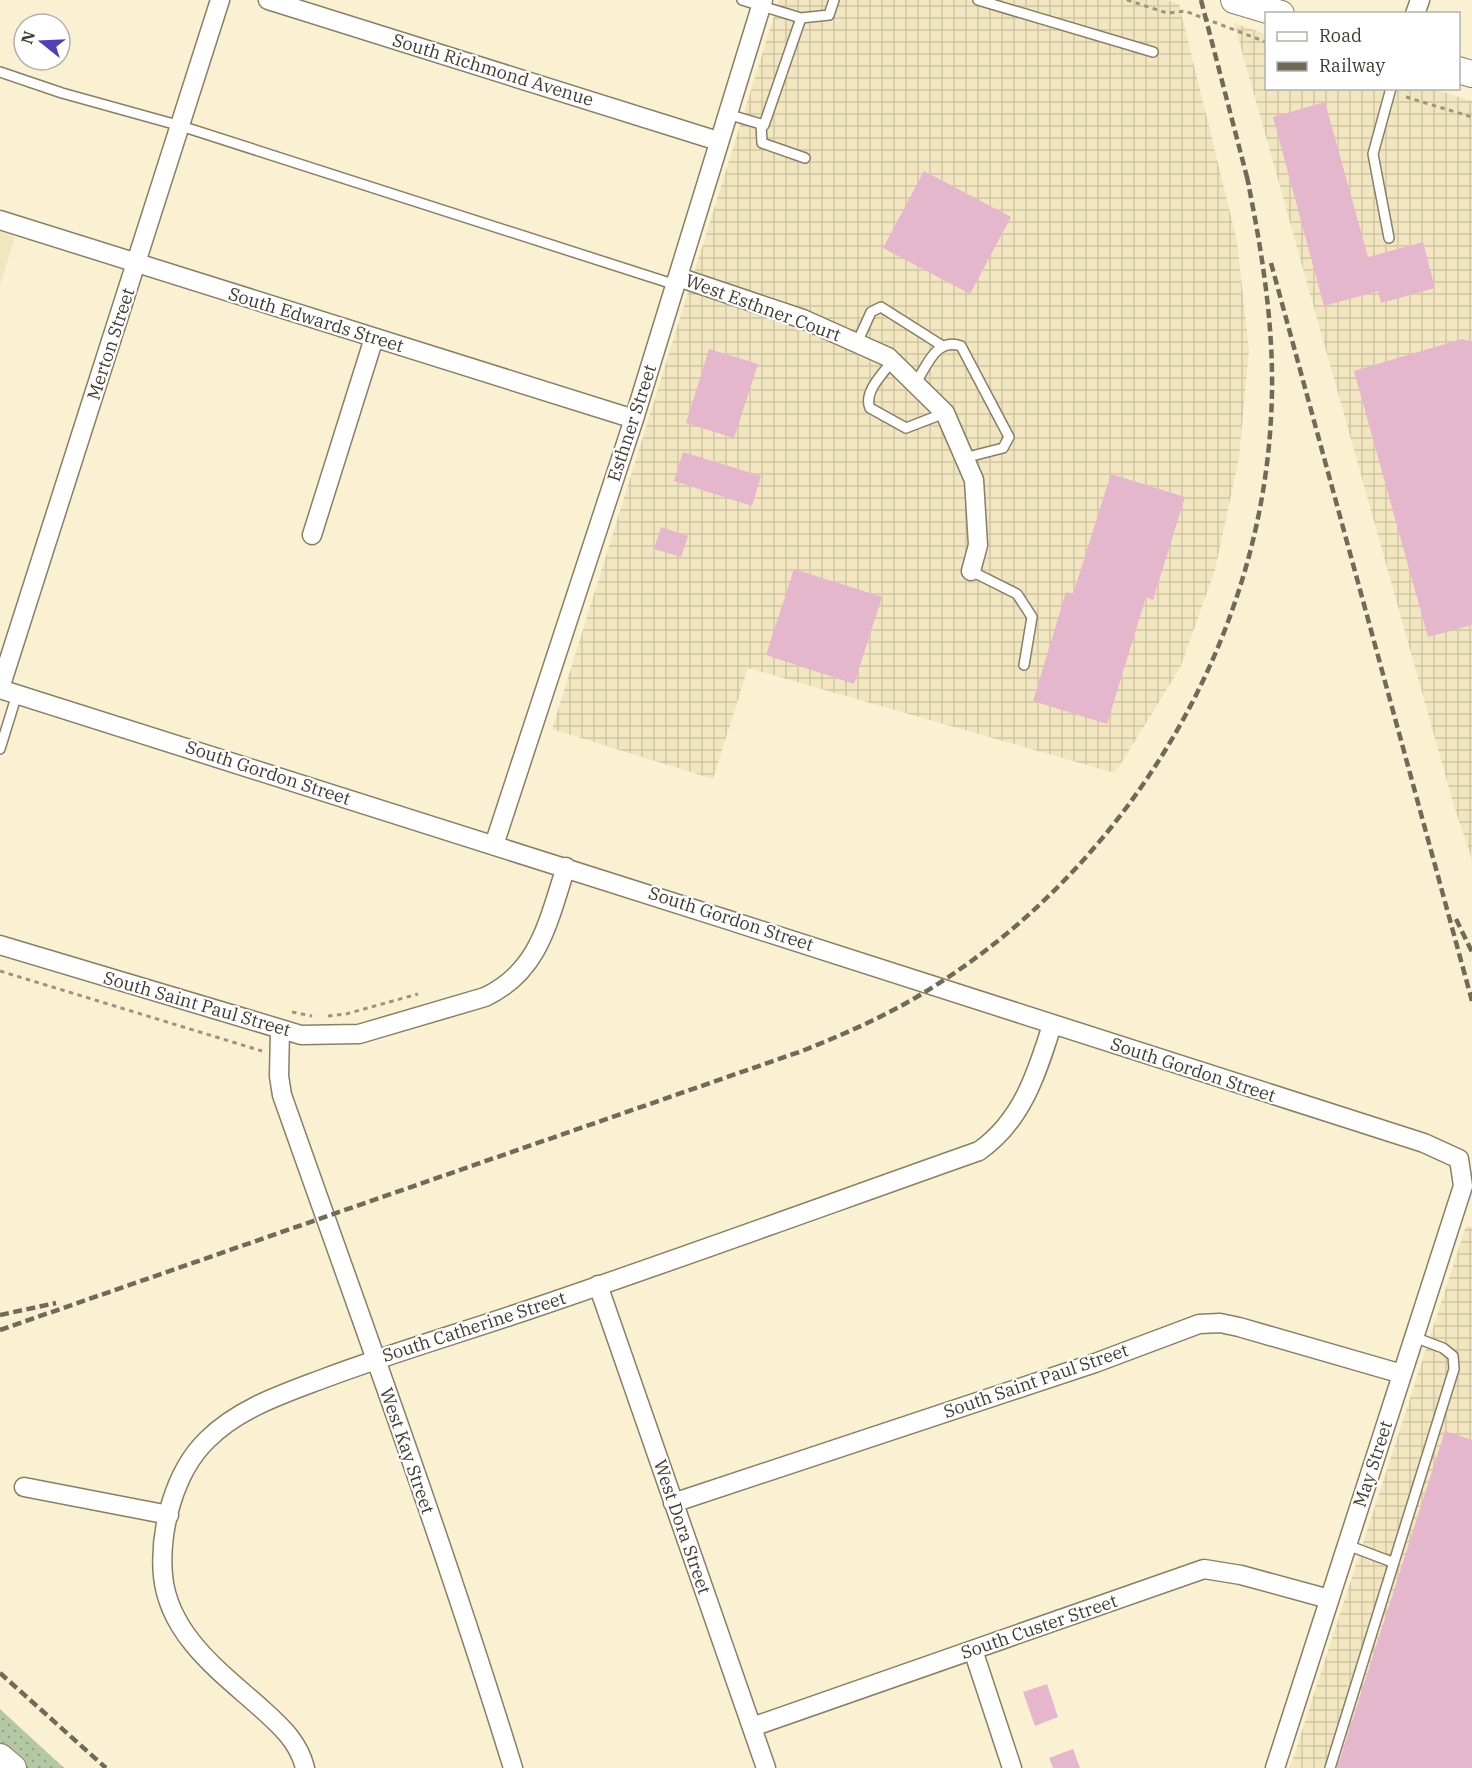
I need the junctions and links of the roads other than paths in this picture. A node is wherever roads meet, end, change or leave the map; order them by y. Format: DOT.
graph roads {
  1 [pos="220,0"];
  2 [pos="268,0"];
  3 [pos="742,0"];
  4 [pos="834,0"];
  5 [pos="978,0"];
  6 [pos="1234,0"];
  7 [pos="762,3"];
  8 [pos="1274,12"];
  9 [pos="801,18"];
  10 [pos="1153,52"];
  11 [pos="0,72"];
  12 [pos="1390,90"];
  13 [pos="727,114"];
  14 [pos="761,124"];
  15 [pos="181,126"];
  16 [pos="718,141"];
  17 [pos="805,158"];
  18 [pos="0,220"];
  19 [pos="1389,238"];
  20 [pos="137,265"];
  21 [pos="677,281"];
  22 [pos="374,339"];
  23 [pos="857,343"];
  24 [pos="940,345"];
  25 [pos="892,361"];
  26 [pos="915,384"];
  27 [pos="945,413"];
  28 [pos="634,418"];
  29 [pos="964,458"];
  30 [pos="312,535"];
  31 [pos="971,572"];
  32 [pos="1024,664"];
  33 [pos="6,690"];
  34 [pos="0,749"];
  35 [pos="494,844"];
  36 [pos="566,867"];
  37 [pos="0,945"];
  38 [pos="1052,1024"];
  39 [pos="280,1030"];
  40 [pos="1460,1159"];
  41 [pos="598,1285"];
  42 [pos="1414,1337"];
  43 [pos="377,1359"];
  44 [pos="1402,1374"];
  45 [pos="24,1487"];
  46 [pos="673,1503"];
  47 [pos="170,1515"];
  48 [pos="1347,1545"];
  49 [pos="1392,1562"];
  50 [pos="1329,1599"];
  51 [pos="973,1650"];
  52 [pos="752,1727"];
  53 [pos="0,1757"];
  54 [pos="13,1768"];
  55 [pos="305,1768"];
  56 [pos="513,1768"];
  57 [pos="766,1768"];
  58 [pos="1012,1768"];
  59 [pos="1275,1768"];
  60 [pos="1330,1768"];
  1 -- 15 [label="street, Merton Street"];
  2 -- 16 [label="street, South Richmond Avenue"];
  3 -- 7 [label="lane"];
  4 -- 9 [label="lane"];
  5 -- 10 [label="lane"];
  6 -- 8 [label="main road"];
  7 -- 9 [label="lane"];
  7 -- 13 [label="street, Esthner Street"];
  9 -- 14 [label="lane"];
  11 -- 15 [label="lane"];
  12 -- 19 [label="lane"];
  13 -- 14 [label="lane"];
  13 -- 16 [label="street, Esthner Street"];
  14 -- 17 [label="lane"];
  15 -- 20 [label="street, Merton Street"];
  15 -- 21 [label="lane"];
  16 -- 21 [label="street, Esthner Street"];
  18 -- 20 [label="street, South Edwards Street"];
  20 -- 22 [label="street, South Edwards Street"];
  20 -- 33 [label="street, Merton Street"];
  21 -- 23 [label="street, West Esthner Court"];
  21 -- 28 [label="street, Esthner Street"];
  22 -- 28 [label="street, South Edwards Street"];
  22 -- 30 [label="street"];
  23 -- 24 [label="lane"];
  23 -- 25 [label="street, West Esthner Court"];
  24 -- 26 [label="lane"];
  24 -- 29 [label="lane"];
  25 -- 26 [label="street, West Esthner Court"];
  25 -- 27 [label="lane"];
  26 -- 27 [label="street, West Esthner Court"];
  27 -- 29 [label="street, West Esthner Court"];
  28 -- 35 [label="street, Esthner Street"];
  29 -- 31 [label="street, West Esthner Court"];
  31 -- 32 [label="lane"];
  33 -- 34 [label="lane"];
  33 -- 35 [label="street, South Gordon Street"];
  35 -- 36 [label="street, South Gordon Street"];
  36 -- 38 [label="street, South Gordon Street"];
  36 -- 39 [label="street, South Saint Paul Street"];
  37 -- 39 [label="street, South Saint Paul Street"];
  38 -- 40 [label="street, South Gordon Street"];
  38 -- 41 [label="street, South Catherine Street"];
  39 -- 43 [label="street, West Kay Street"];
  40 -- 42 [label="street, May Street"];
  41 -- 43 [label="street, South Catherine Street"];
  41 -- 46 [label="street, West Dora Street"];
  42 -- 44 [label="street, May Street"];
  42 -- 49 [label="lane"];
  43 -- 47 [label="street, South Catherine Street"];
  43 -- 56 [label="street, West Kay Street"];
  44 -- 46 [label="street, South Saint Paul Street"];
  44 -- 48 [label="street, May Street"];
  45 -- 47 [label="street"];
  46 -- 52 [label="street, West Dora Street"];
  47 -- 55 [label="street, South Catherine Street"];
  48 -- 49 [label="lane"];
  48 -- 50 [label="street, May Street"];
  49 -- 60 [label="lane"];
  50 -- 51 [label="street, South Custer Street"];
  50 -- 59 [label="street, May Street"];
  51 -- 52 [label="street, South Custer Street"];
  51 -- 58 [label="street"];
  52 -- 57 [label="street, West Dora Street"];
  53 -- 54 [label="main road"];
}
